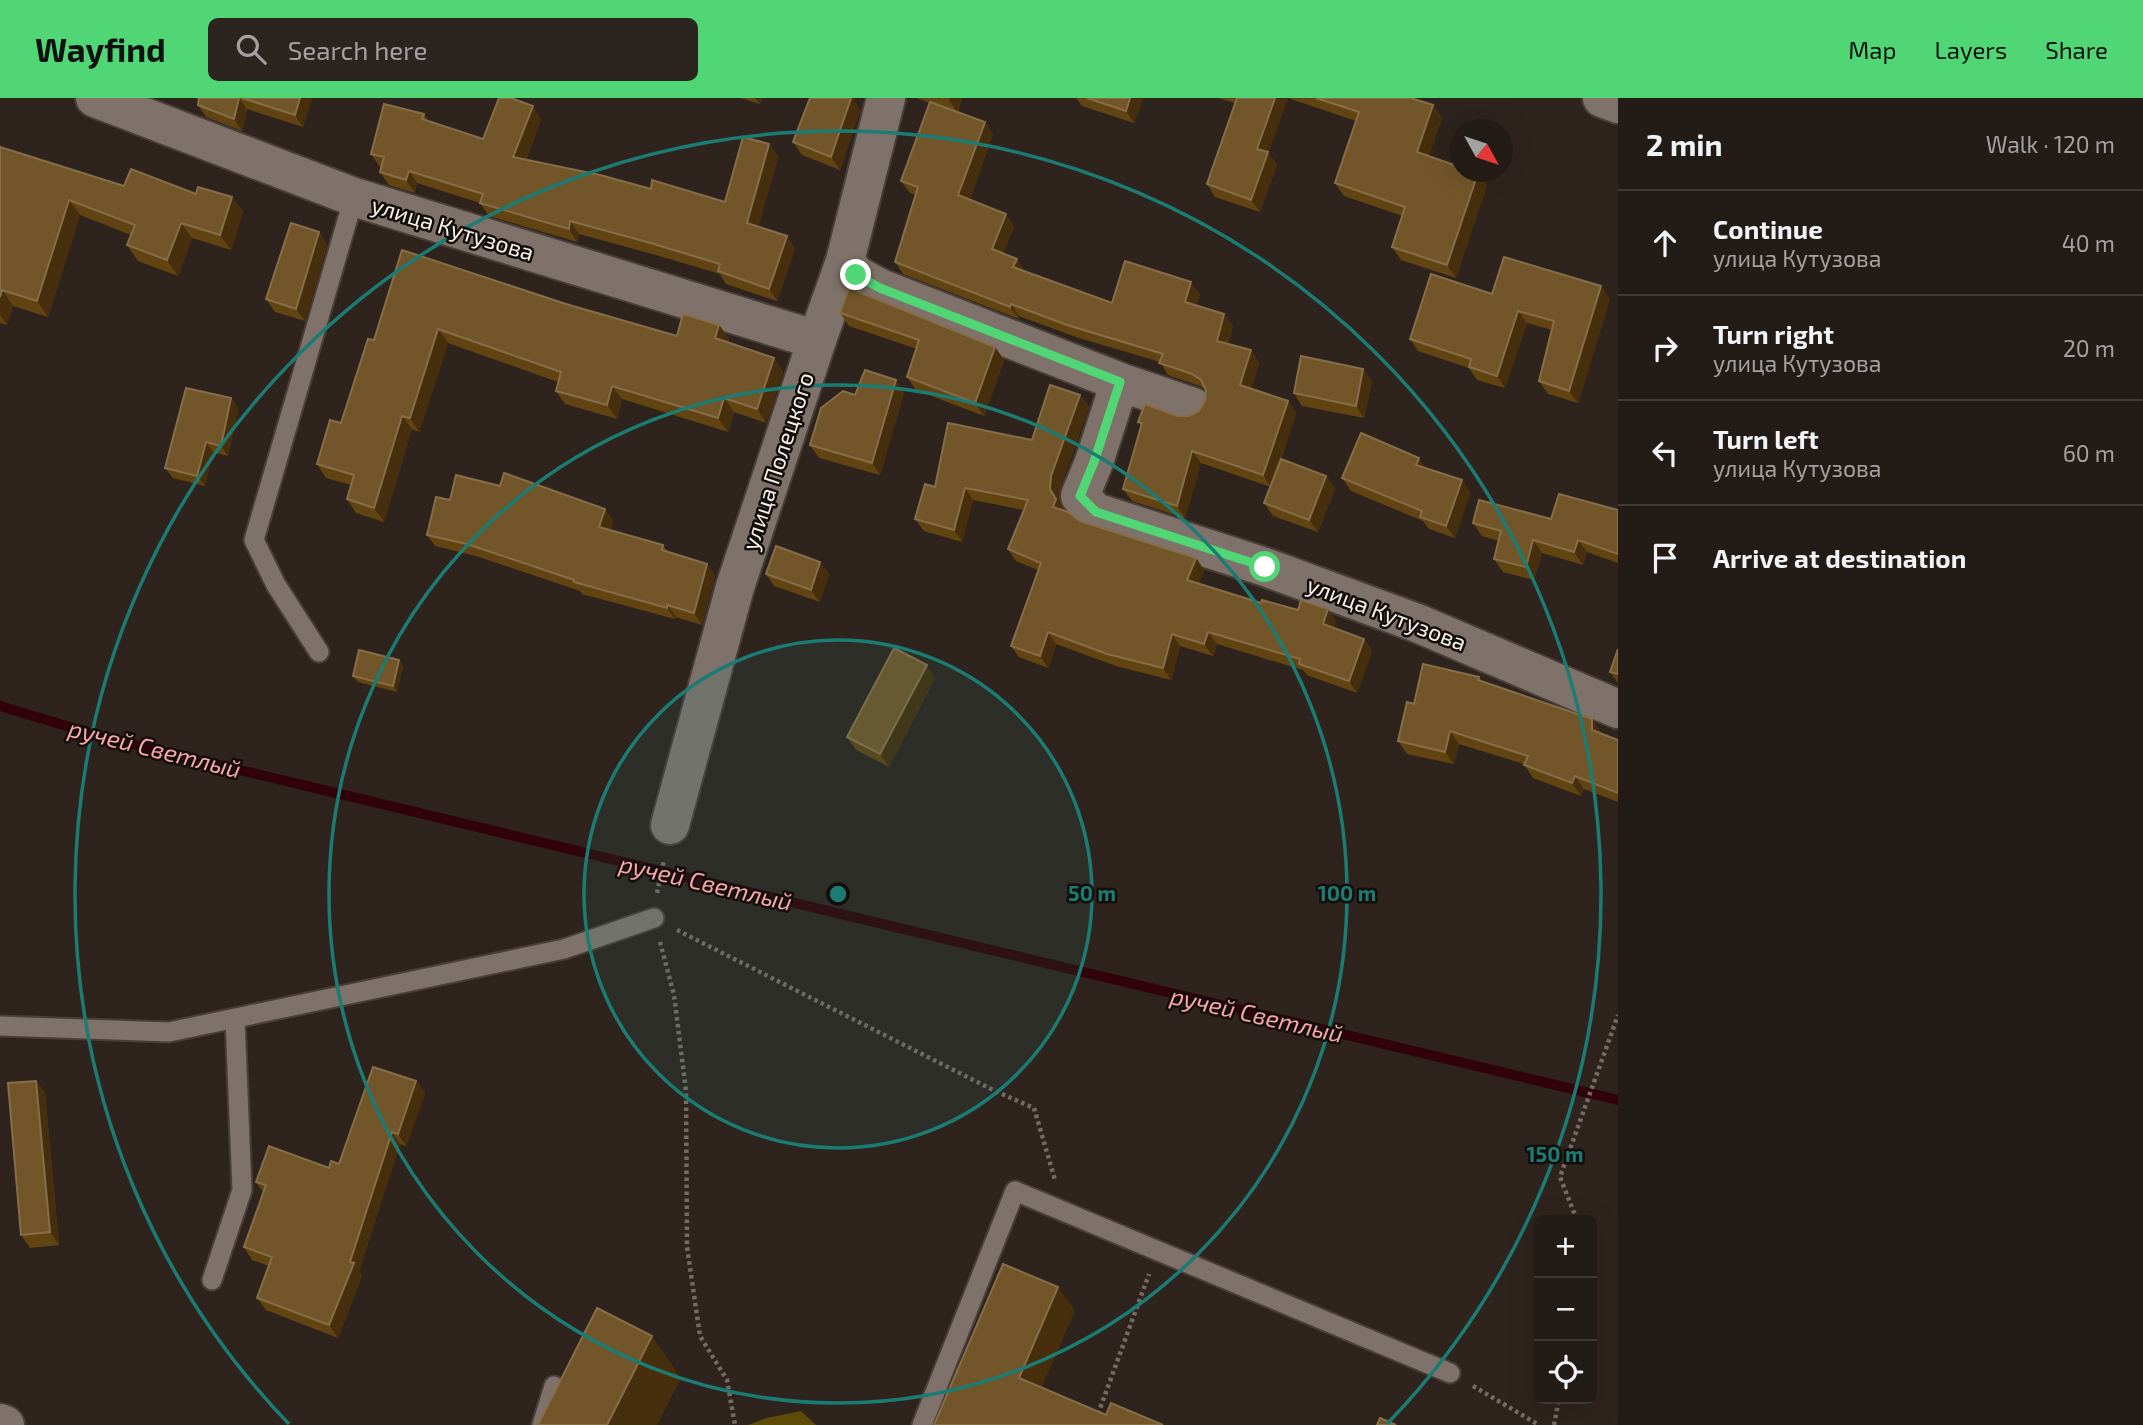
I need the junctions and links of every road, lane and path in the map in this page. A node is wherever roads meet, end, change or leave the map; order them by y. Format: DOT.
graph roads {
  1 [pos="95,98"];
  2 [pos="886,98"];
  3 [pos="1602,98"];
  4 [pos="1618,104"];
  5 [pos="354,197"];
  6 [pos="845,261"];
  7 [pos="817,340"];
  8 [pos="1120,382"];
  9 [pos="1193,407"];
  10 [pos="319,652"];
  11 [pos="1618,709"];
  12 [pos="668,838"];
  13 [pos="654,910"];
  14 [pos="1618,1015"];
  15 [pos="235,1019"];
  16 [pos="0,1026"];
  17 [pos="1064,1210"];
  18 [pos="1575,1215"];
  19 [pos="1158,1251"];
  20 [pos="212,1280"];
  21 [pos="1450,1373"];
  22 [pos="554,1386"];
  23 [pos="1558,1404"];
  24 [pos="1098,1415"];
  25 [pos="0,1423"];
  26 [pos="5,1425"];
  27 [pos="542,1425"];
  28 [pos="735,1425"];
  29 [pos="922,1425"];
  30 [pos="1539,1425"];
  31 [pos="1553,1425"];
  1 -- 5 [label="street, улица Кутузова"];
  2 -- 6 [label="street, улица Полецкого"];
  3 -- 4 [label="street"];
  5 -- 7 [label="street, улица Кутузова"];
  5 -- 10 [label="lane"];
  6 -- 7 [label="street, улица Полецкого"];
  6 -- 8 [label="street"];
  7 -- 12 [label="street, улица Полецкого"];
  8 -- 9 [label="street"];
  8 -- 11 [label="street, улица Кутузова"];
  12 -- 13 [label="path"];
  13 -- 15 [label="lane"];
  13 -- 17 [label="path"];
  13 -- 28 [label="path"];
  14 -- 18 [label="path"];
  15 -- 16 [label="lane"];
  15 -- 20 [label="lane"];
  17 -- 19 [label="lane"];
  17 -- 29 [label="lane"];
  19 -- 21 [label="lane"];
  19 -- 24 [label="path"];
  21 -- 30 [label="path"];
  22 -- 27 [label="lane"];
  23 -- 31 [label="path"];
  25 -- 26 [label="street"];
}
